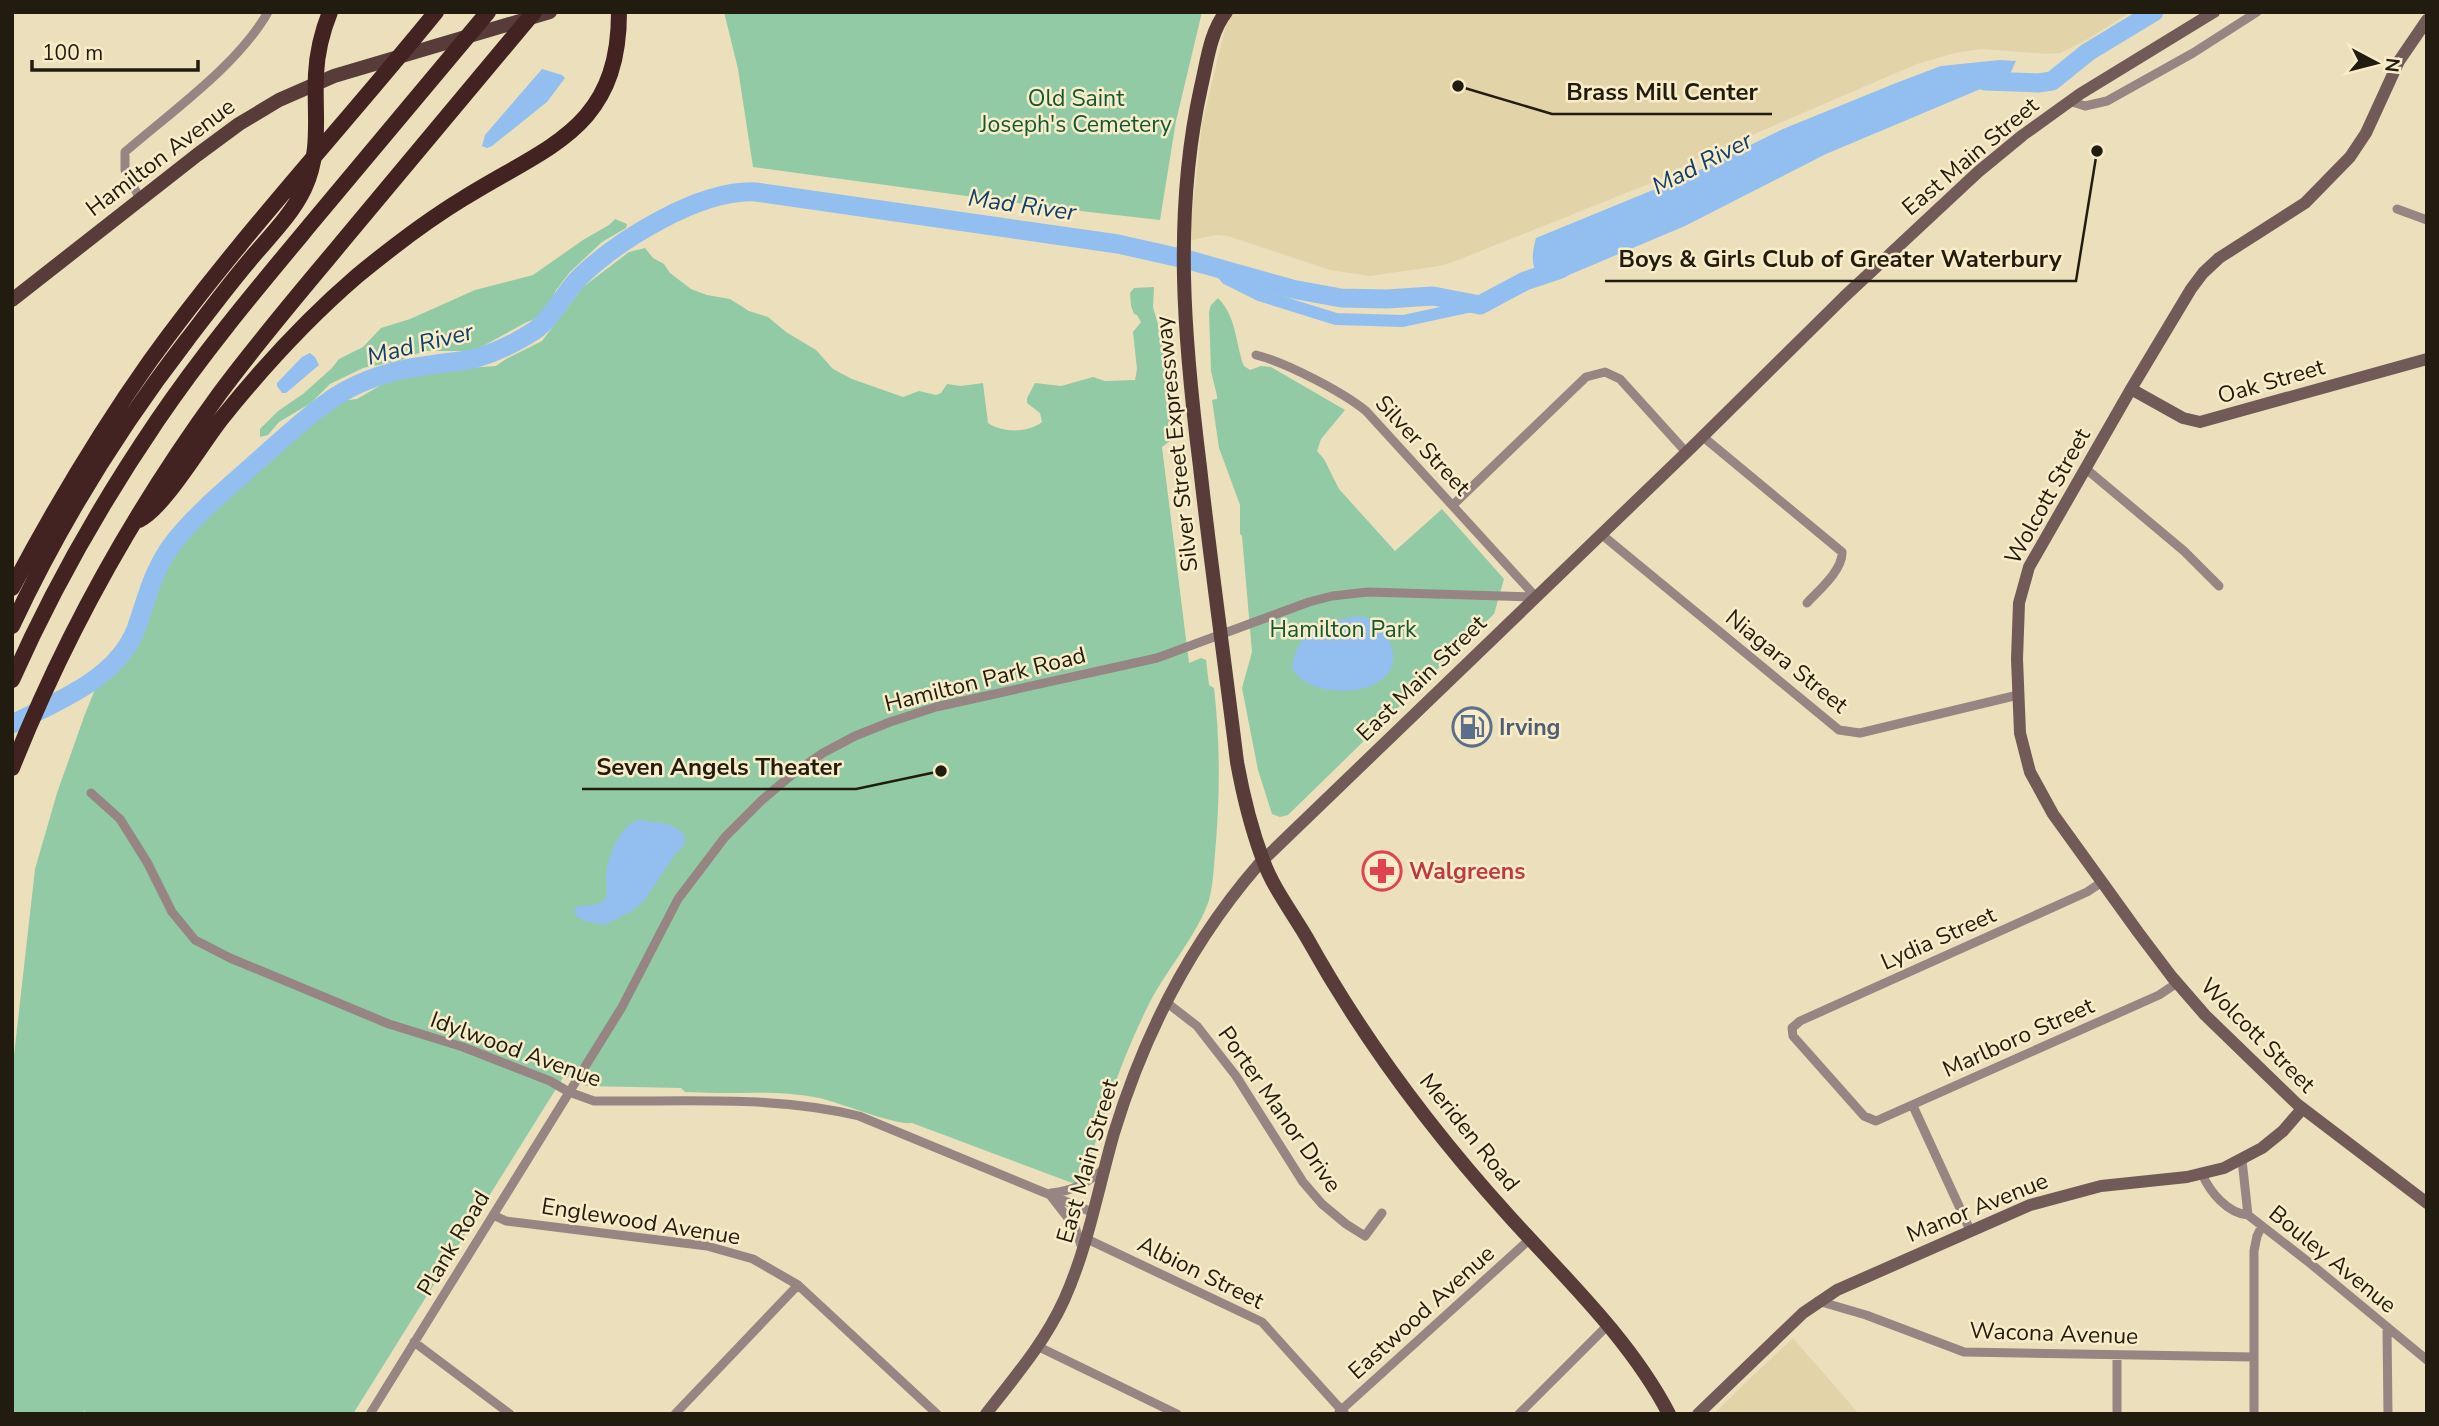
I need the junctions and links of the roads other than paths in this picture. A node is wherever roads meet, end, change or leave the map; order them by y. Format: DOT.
graph roads {
  1 [pos="268,12"];
  2 [pos="330,12"];
  3 [pos="436,12"];
  4 [pos="488,12"];
  5 [pos="534,12"];
  6 [pos="550,12"];
  7 [pos="619,12"];
  8 [pos="2214,12"];
  9 [pos="2257,12"];
  10 [pos="1220,15"];
  11 [pos="2425,25"];
  12 [pos="316,83"];
  13 [pos="2069,102"];
  14 [pos="140,200"];
  15 [pos="2398,209"];
  16 [pos="2427,220"];
  17 [pos="12,300"];
  18 [pos="1256,355"];
  19 [pos="2427,359"];
  20 [pos="2131,389"];
  21 [pos="1702,436"];
  22 [pos="1686,452"];
  23 [pos="2085,468"];
  24 [pos="1453,505"];
  25 [pos="134,523"];
  26 [pos="1601,534"];
  27 [pos="2219,586"];
  28 [pos="12,587"];
  29 [pos="1536,597"];
  30 [pos="1807,603"];
  31 [pos="12,626"];
  32 [pos="12,680"];
  33 [pos="2018,695"];
  34 [pos="14,763"];
  35 [pos="91,793"];
  36 [pos="1263,860"];
  37 [pos="2102,882"];
  38 [pos="2177,983"];
  39 [pos="1166,1002"];
  40 [pos="569,1092"];
  41 [pos="1913,1105"];
  42 [pos="2302,1109"];
  43 [pos="1872,1121"];
  44 [pos="2242,1160"];
  45 [pos="1105,1168"];
  46 [pos="2202,1174"];
  47 [pos="1049,1194"];
  48 [pos="2427,1203"];
  49 [pos="1094,1213"];
  50 [pos="1382,1213"];
  51 [pos="493,1214"];
  52 [pos="2248,1215"];
  53 [pos="2262,1226"];
  54 [pos="1970,1230"];
  55 [pos="1530,1239"];
  56 [pos="1085,1245"];
  57 [pos="798,1285"];
  58 [pos="1818,1301"];
  59 [pos="1607,1326"];
  60 [pos="2387,1328"];
  61 [pos="414,1342"];
  62 [pos="1038,1346"];
  63 [pos="2117,1355"];
  64 [pos="2254,1357"];
  65 [pos="2427,1360"];
  66 [pos="1341,1412"];
  67 [pos="370,1414"];
  68 [pos="510,1414"];
  69 [pos="675,1414"];
  70 [pos="936,1414"];
  71 [pos="986,1414"];
  72 [pos="1177,1414"];
  73 [pos="1519,1414"];
  74 [pos="1669,1414"];
  75 [pos="1698,1414"];
  76 [pos="2117,1414"];
  77 [pos="2254,1414"];
  78 [pos="2388,1414"];
  1 -- 14 [label="street"];
  2 -- 12 [label="highway"];
  3 -- 28 [label="highway"];
  4 -- 32 [label="highway"];
  5 -- 25 [label="highway"];
  6 -- 12 [label="main road, Hamilton Avenue"];
  7 -- 25 [label="highway"];
  8 -- 13 [label="main road, East Main Street"];
  9 -- 13 [label="street, East Main Street"];
  10 -- 36 [label="main road, Silver Street Expressway"];
  11 -- 20 [label="main road, Wolcott Street"];
  12 -- 14 [label="main road, Hamilton Avenue"];
  12 -- 31 [label="highway"];
  13 -- 21 [label="main road, East Main Street"];
  14 -- 17 [label="main road, Hamilton Avenue"];
  15 -- 16 [label="street"];
  18 -- 24 [label="street, Silver Street"];
  19 -- 20 [label="main road, Oak Street"];
  20 -- 23 [label="main road, Wolcott Street"];
  21 -- 22 [label="main road, East Main Street"];
  21 -- 30 [label="street"];
  22 -- 24 [label="street"];
  22 -- 26 [label="main road, East Main Street"];
  23 -- 27 [label="street"];
  23 -- 33 [label="main road, Wolcott Street"];
  24 -- 29 [label="street, Silver Street"];
  25 -- 34 [label="highway"];
  26 -- 29 [label="main road, East Main Street"];
  26 -- 33 [label="street, Niagara Street"];
  29 -- 36 [label="main road, East Main Street"];
  29 -- 40 [label="street, Hamilton Park Road"];
  33 -- 37 [label="main road, Wolcott Street"];
  35 -- 40 [label="street, Idylwood Avenue"];
  36 -- 39 [label="main road, East Main Street"];
  36 -- 55 [label="main road, Meriden Road"];
  37 -- 38 [label="main road, Wolcott Street"];
  37 -- 43 [label="street, Lydia Street"];
  38 -- 41 [label="street, Marlboro Street"];
  38 -- 42 [label="main road, Wolcott Street"];
  39 -- 45 [label="main road, East Main Street"];
  39 -- 50 [label="street, Porter Manor Drive"];
  40 -- 47 [label="street, Idylwood Avenue"];
  40 -- 51 [label="street, Plank Road"];
  41 -- 43 [label="street, Marlboro Street"];
  41 -- 54 [label="street"];
  42 -- 44 [label="main road, Manor Avenue"];
  42 -- 48 [label="main road, Wolcott Street"];
  44 -- 46 [label="main road, Manor Avenue"];
  44 -- 52 [label="street, Bouley Avenue"];
  45 -- 47 [label="street"];
  45 -- 49 [label="main road, East Main Street"];
  46 -- 52 [label="street, Bouley Avenue"];
  46 -- 54 [label="main road, Manor Avenue"];
  47 -- 49 [label="street, Idylwood Avenue"];
  47 -- 56 [label="street, Idylwood Avenue"];
  49 -- 56 [label="main road, East Main Street"];
  51 -- 57 [label="street, Englewood Avenue"];
  51 -- 61 [label="street, Plank Road"];
  52 -- 53 [label="street, Bouley Avenue"];
  53 -- 60 [label="street, Bouley Avenue"];
  53 -- 64 [label="street"];
  54 -- 58 [label="main road, Manor Avenue"];
  55 -- 59 [label="main road, Meriden Road"];
  55 -- 66 [label="street, Eastwood Avenue"];
  56 -- 62 [label="main road, East Main Street"];
  56 -- 66 [label="street, Albion Street"];
  57 -- 69 [label="street"];
  57 -- 70 [label="street, Englewood Avenue"];
  58 -- 63 [label="street, Wacona Avenue"];
  58 -- 75 [label="main road, Manor Avenue"];
  59 -- 73 [label="street"];
  59 -- 74 [label="main road, Meriden Road"];
  60 -- 65 [label="street, Bouley Avenue"];
  60 -- 78 [label="street"];
  61 -- 67 [label="street, Plank Road"];
  61 -- 68 [label="street"];
  62 -- 71 [label="main road, East Main Street"];
  62 -- 72 [label="street"];
  63 -- 64 [label="street, Wacona Avenue"];
  63 -- 76 [label="street"];
  64 -- 77 [label="street"];
}
